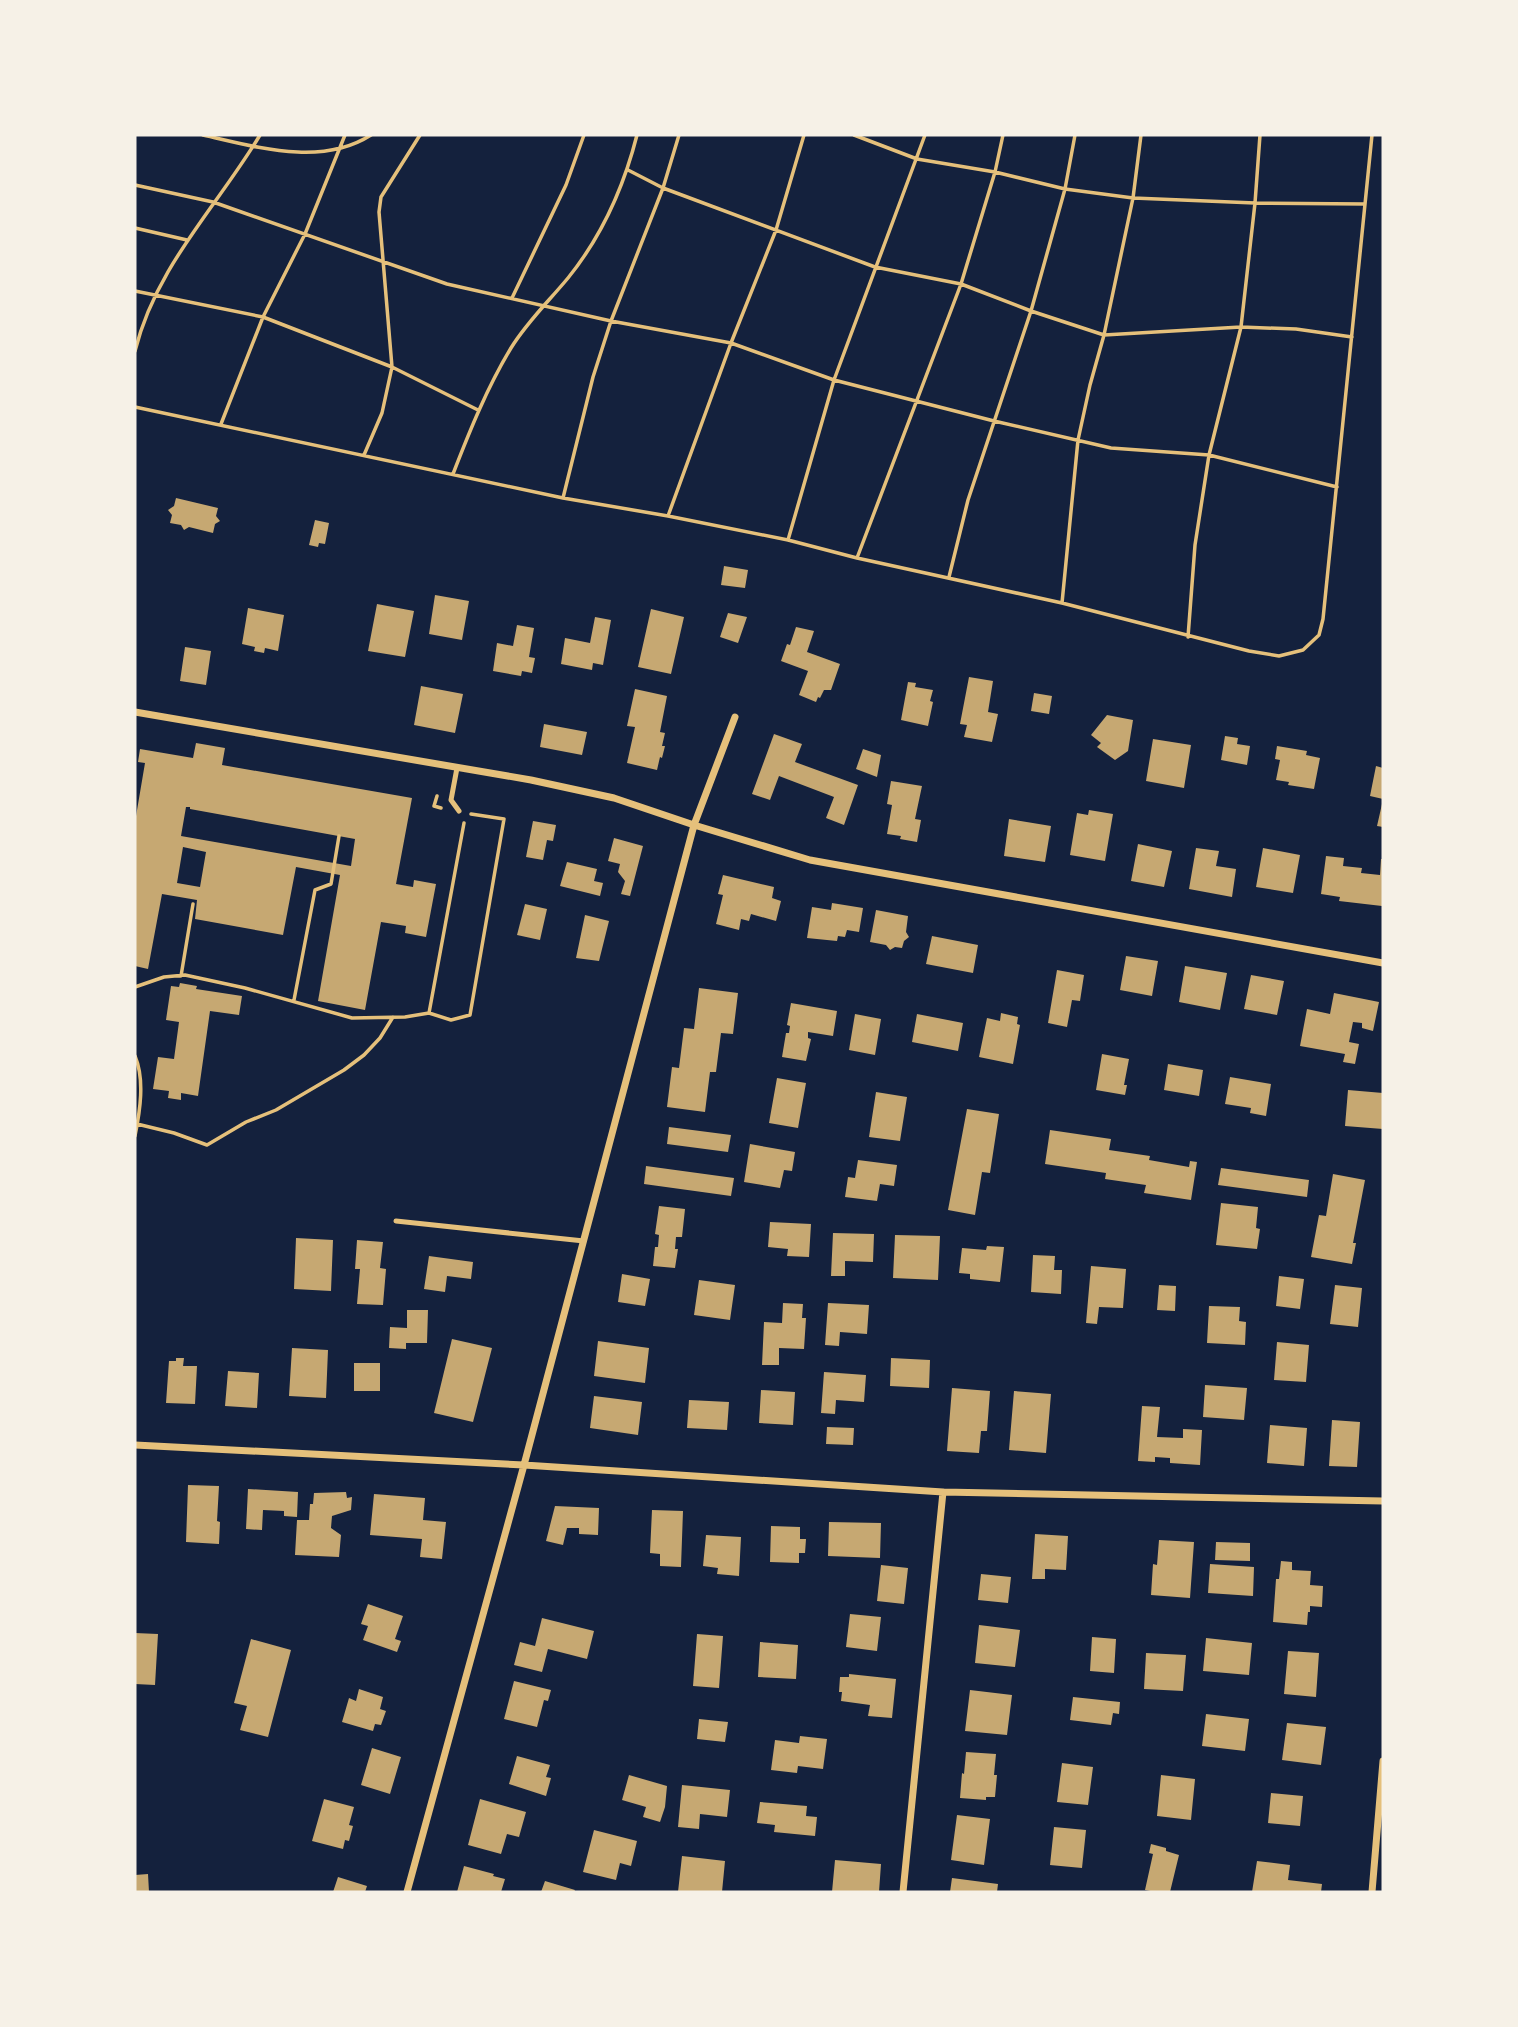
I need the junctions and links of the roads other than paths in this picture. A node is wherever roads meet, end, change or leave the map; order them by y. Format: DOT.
graph roads {
  1 [pos="135,712"];
  2 [pos="735,717"];
  3 [pos="457,768"];
  4 [pos="459,811"];
  5 [pos="694,825"];
  6 [pos="1383,963"];
  7 [pos="396,1221"];
  8 [pos="584,1241"];
  9 [pos="135,1445"];
  10 [pos="524,1465"];
  11 [pos="943,1492"];
  12 [pos="1383,1502"];
  13 [pos="1383,1761"];
  14 [pos="407,1892"];
  15 [pos="904,1892"];
  16 [pos="1372,1892"];
  1 -- 3 [label="street"];
  2 -- 5 [label="street"];
  3 -- 4 [label="lane"];
  3 -- 5 [label="street"];
  5 -- 6 [label="street"];
  5 -- 8 [label="street"];
  7 -- 8 [label="lane"];
  8 -- 10 [label="street"];
  9 -- 10 [label="street"];
  10 -- 11 [label="street"];
  10 -- 14 [label="street"];
  11 -- 12 [label="street"];
  11 -- 15 [label="street"];
  13 -- 16 [label="street"];
}
